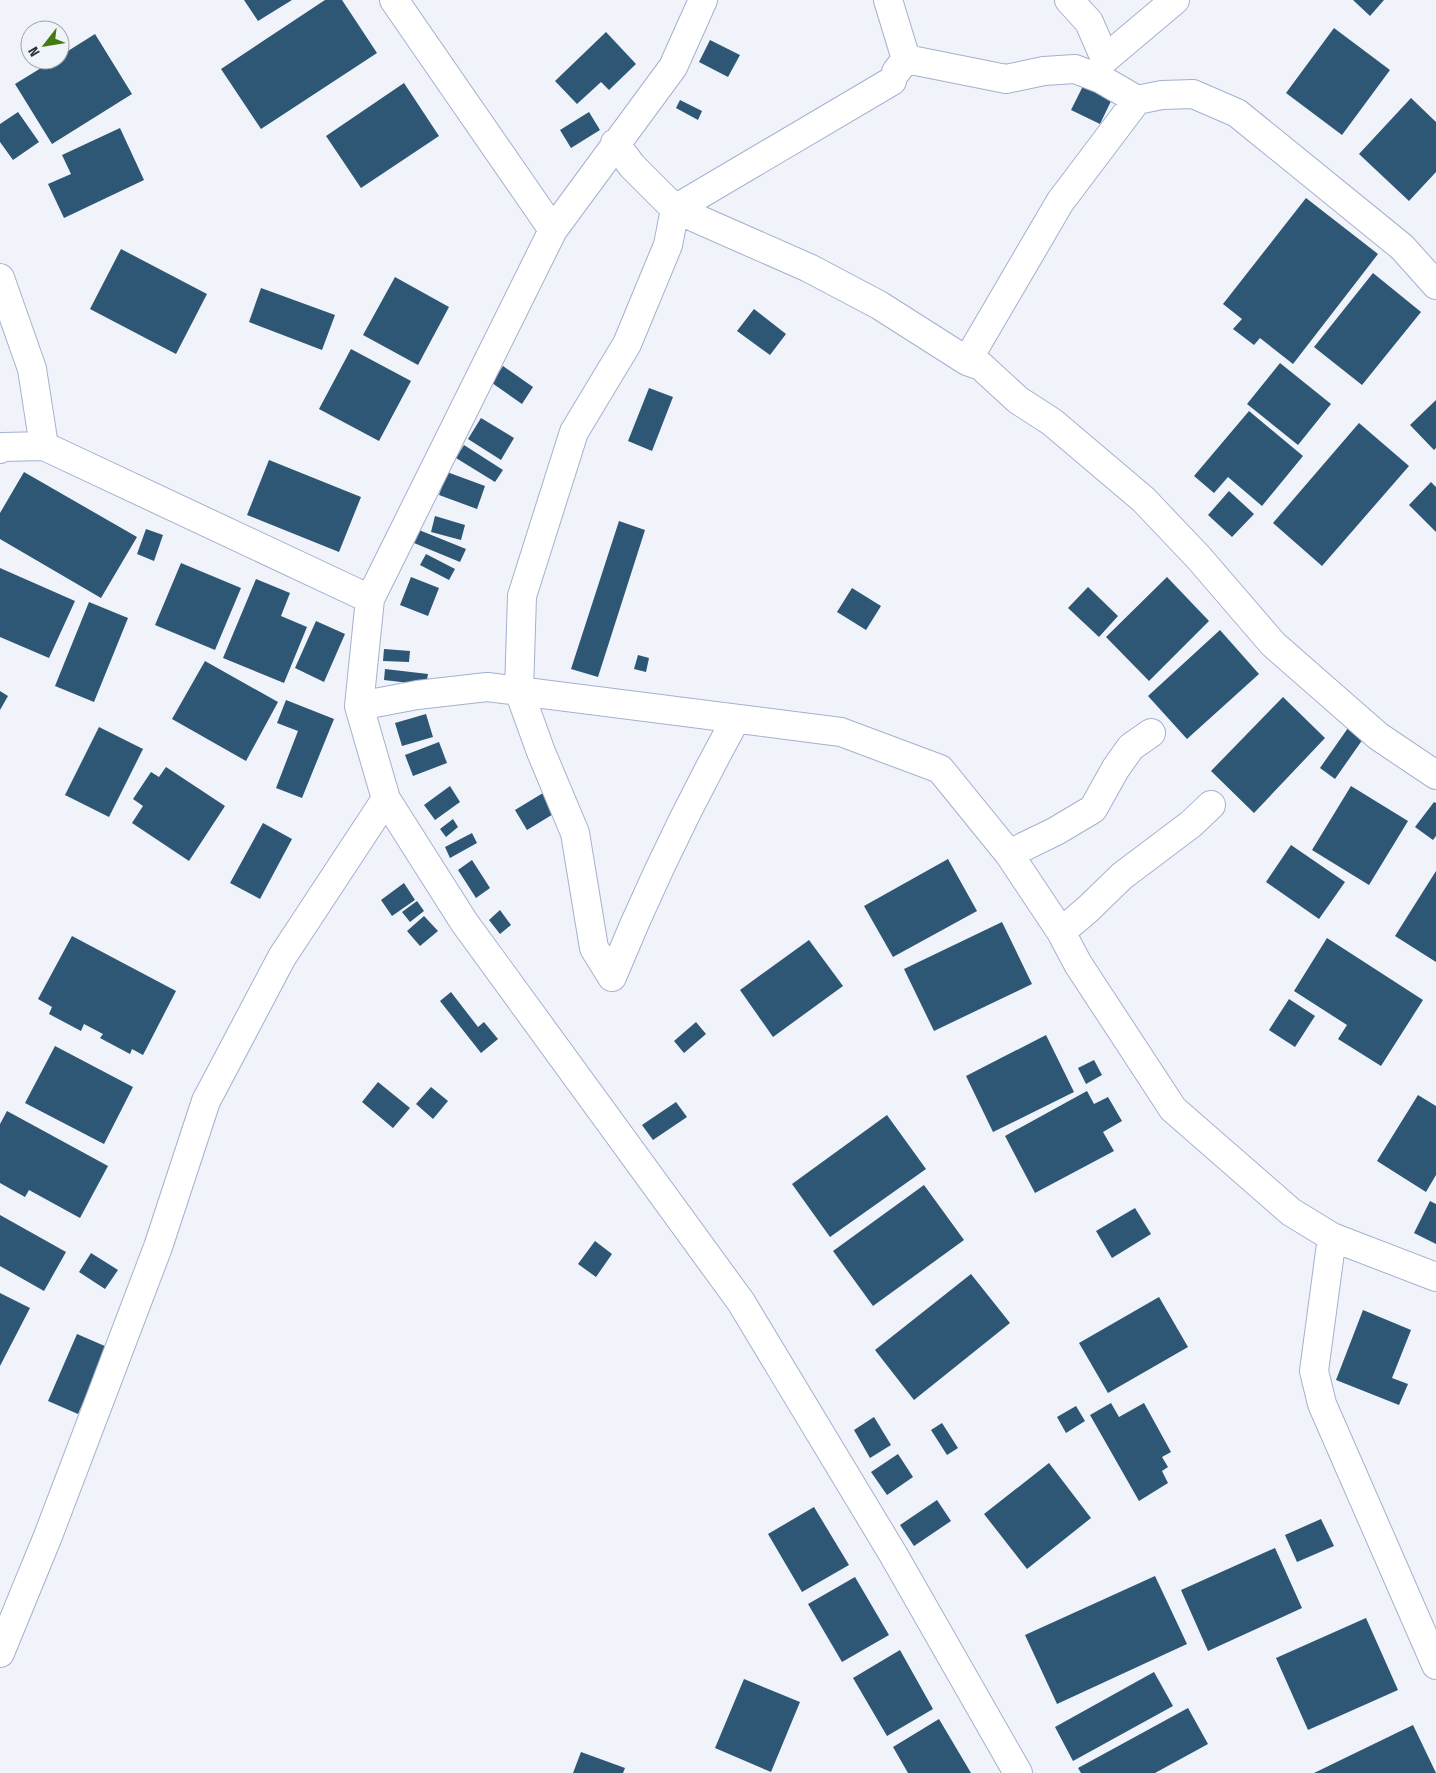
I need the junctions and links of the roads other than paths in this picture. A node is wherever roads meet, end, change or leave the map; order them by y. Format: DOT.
graph roads {
  1 [pos="394,0"];
  2 [pos="704,0"];
  3 [pos="888,0"];
  4 [pos="1069,0"];
  5 [pos="1175,0"];
  6 [pos="894,75"];
  7 [pos="1137,100"];
  8 [pos="615,143"];
  9 [pos="675,209"];
  10 [pos="553,230"];
  11 [pos="0,278"];
  12 [pos="1436,285"];
  13 [pos="967,360"];
  14 [pos="44,446"];
  15 [pos="0,449"];
  16 [pos="370,599"];
  17 [pos="519,691"];
  18 [pos="359,706"];
  19 [pos="736,719"];
  20 [pos="1151,733"];
  21 [pos="1436,775"];
  22 [pos="386,799"];
  23 [pos="1211,805"];
  24 [pos="1009,854"];
  25 [pos="1061,932"];
  26 [pos="1332,1237"];
  27 [pos="1436,1276"];
  28 [pos="0,1653"];
  29 [pos="1436,1665"];
  30 [pos="1018,1773"];
  1 -- 10 [label="street"];
  2 -- 8 [label="street"];
  3 -- 6 [label="street"];
  4 -- 5 [label="street"];
  6 -- 7 [label="street"];
  6 -- 9 [label="street"];
  7 -- 12 [label="street"];
  7 -- 13 [label="street"];
  8 -- 9 [label="street"];
  8 -- 10 [label="street"];
  9 -- 13 [label="street"];
  9 -- 17 [label="street"];
  10 -- 16 [label="street"];
  11 -- 14 [label="street"];
  13 -- 21 [label="street"];
  14 -- 15 [label="street"];
  14 -- 16 [label="street"];
  16 -- 18 [label="street"];
  17 -- 18 [label="street"];
  17 -- 19 [label="street"];
  17 -- 19 [label="street"];
  18 -- 22 [label="street"];
  19 -- 24 [label="street"];
  20 -- 24 [label="street"];
  22 -- 28 [label="street"];
  22 -- 30 [label="street"];
  23 -- 25 [label="street"];
  24 -- 25 [label="street"];
  25 -- 26 [label="street"];
  26 -- 27 [label="street"];
  26 -- 29 [label="street"];
}
